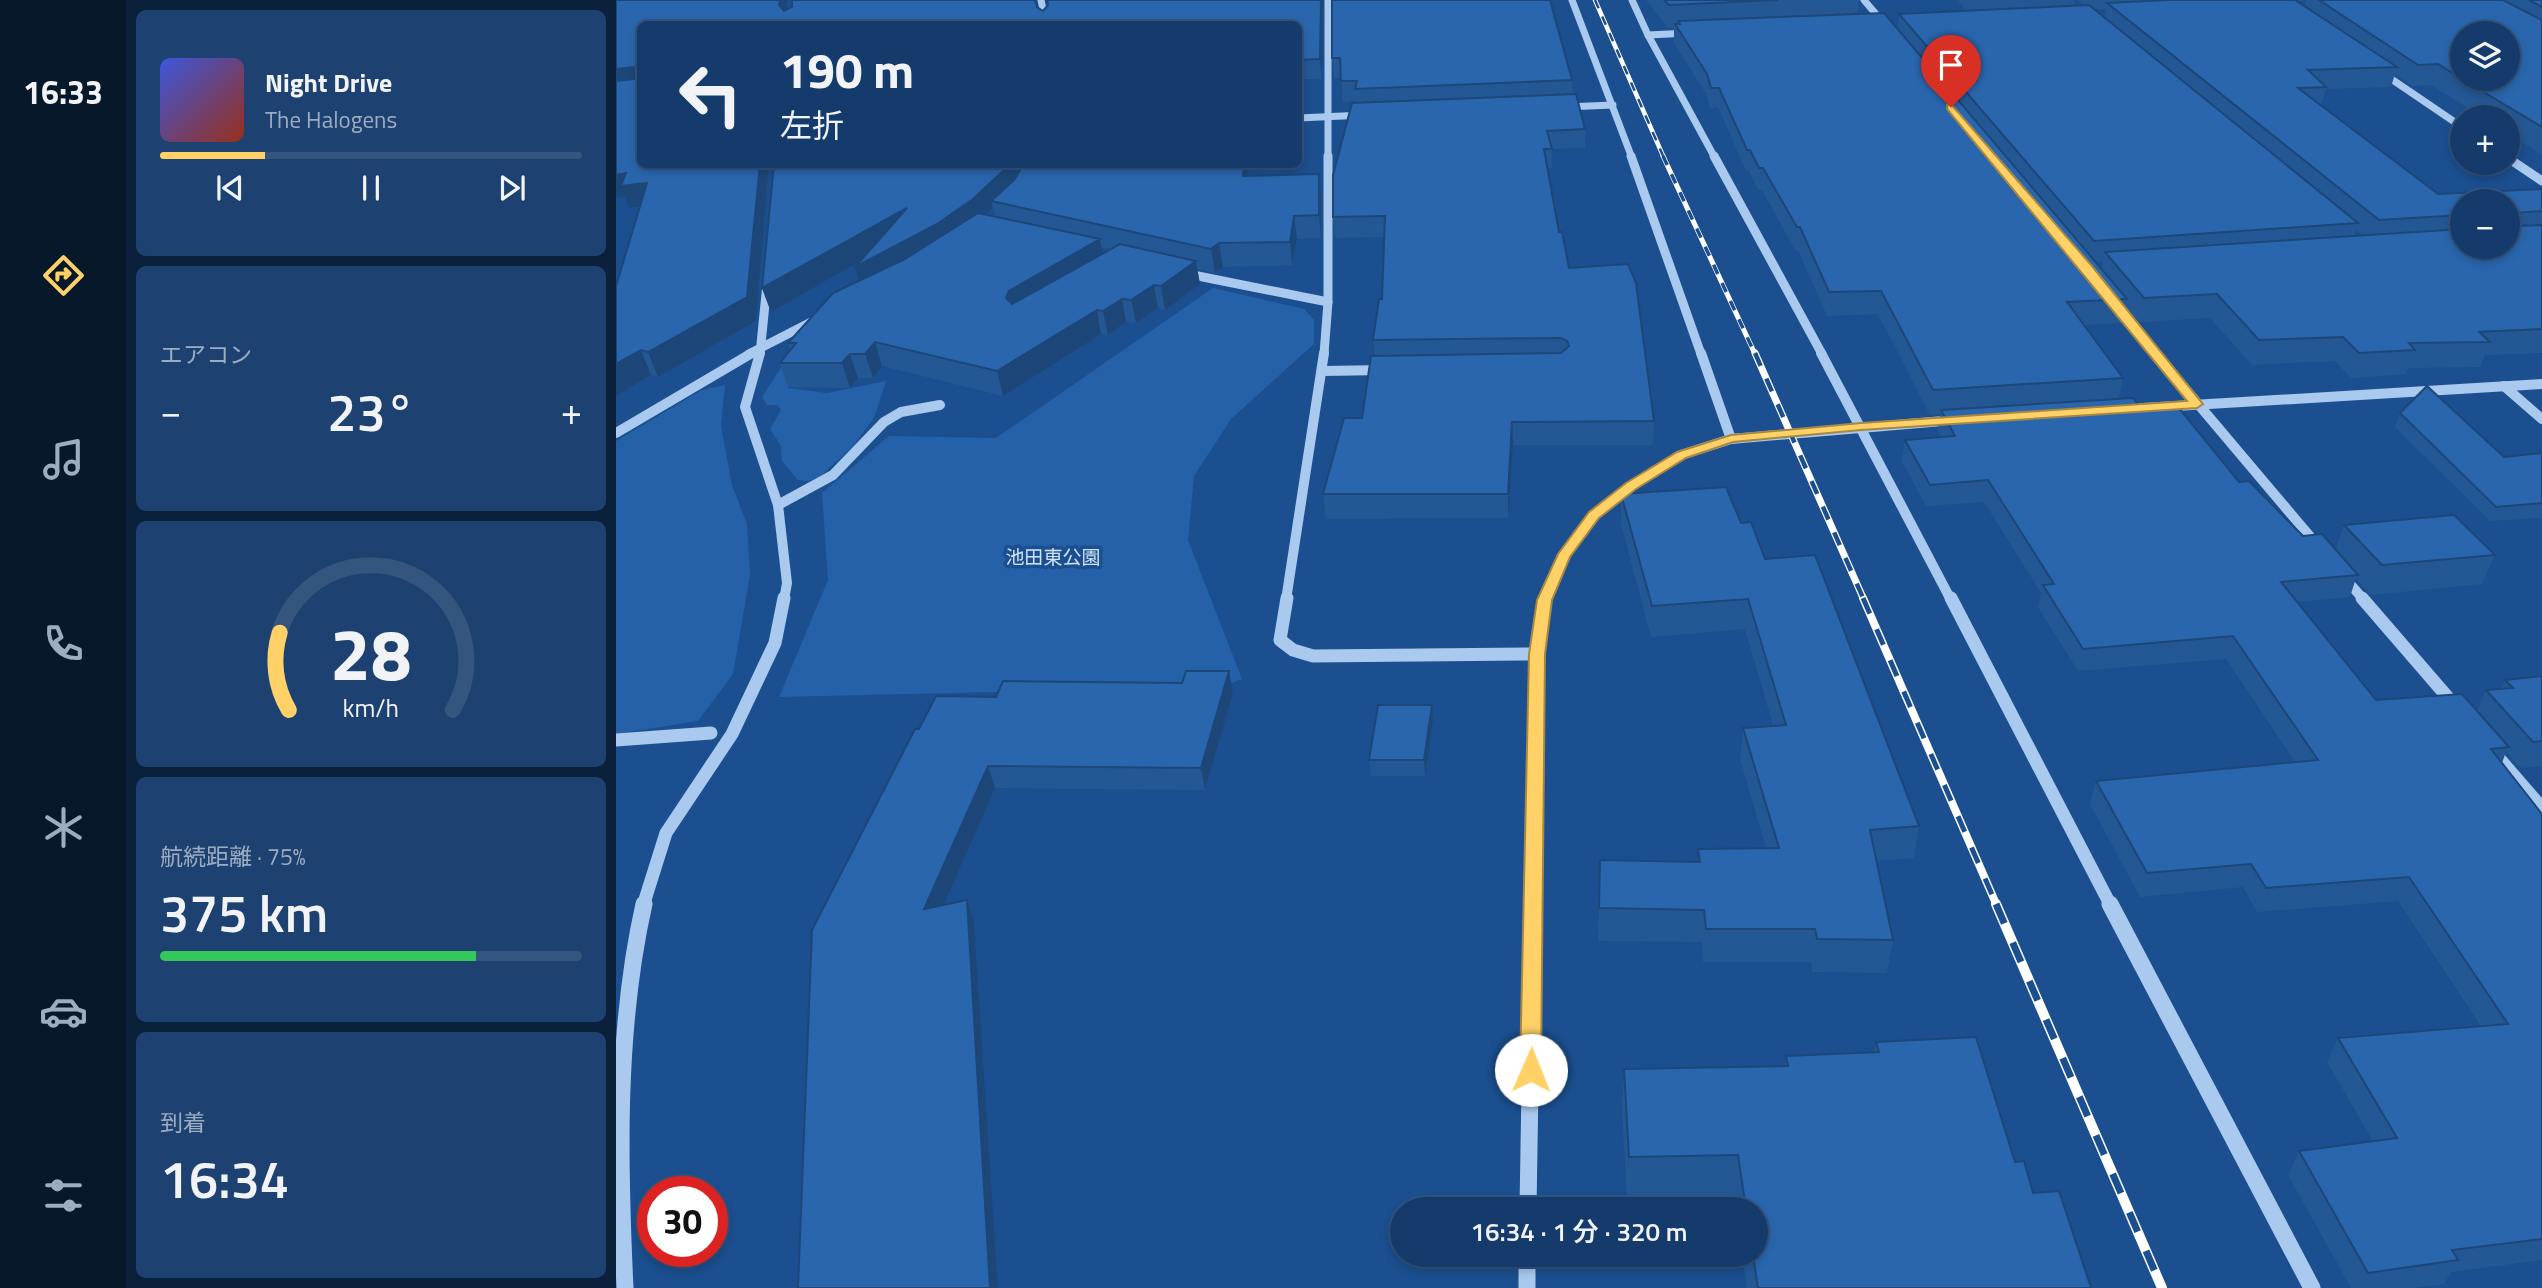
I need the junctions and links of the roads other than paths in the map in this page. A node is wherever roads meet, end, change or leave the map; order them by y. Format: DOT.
graph roads {
  1 [pos="1041,0"];
  2 [pos="1328,0"];
  3 [pos="1572,0"];
  4 [pos="1632,0"];
  5 [pos="1864,0"];
  6 [pos="1045,21"];
  7 [pos="1897,22"];
  8 [pos="1869,23"];
  9 [pos="1883,23"];
  10 [pos="1703,32"];
  11 [pos="1892,33"];
  12 [pos="1648,35"];
  13 [pos="2373,66"];
  14 [pos="1613,105"];
  15 [pos="1558,107"];
  16 [pos="1368,115"];
  17 [pos="1327,117"];
  18 [pos="1302,118"];
  19 [pos="2450,119"];
  20 [pos="2520,166"];
  21 [pos="2542,181"];
  22 [pos="1176,271"];
  23 [pos="767,275"];
  24 [pos="2104,289"];
  25 [pos="1328,302"];
  26 [pos="825,316"];
  27 [pos="762,347"];
  28 [pos="1323,370"];
  29 [pos="1393,370"];
  30 [pos="2542,384"];
  31 [pos="2504,387"];
  32 [pos="2197,404"];
  33 [pos="940,405"];
  34 [pos="2116,410"];
  35 [pos="1969,419"];
  36 [pos="2542,419"];
  37 [pos="1861,426"];
  38 [pos="616,433"];
  39 [pos="1731,439"];
  40 [pos="778,505"];
  41 [pos="2326,555"];
  42 [pos="2334,566"];
  43 [pos="1537,654"];
  44 [pos="2461,713"];
  45 [pos="711,733"];
  46 [pos="616,740"];
  47 [pos="2488,745"];
  48 [pos="2542,808"];
  49 [pos="1528,1197"];
  50 [pos="1527,1267"];
  51 [pos="625,1288"];
  52 [pos="1527,1288"];
  53 [pos="2312,1288"];
  1 -- 6 [label="street"];
  2 -- 17 [label="street"];
  3 -- 14 [label="street"];
  4 -- 12 [label="street"];
  5 -- 9 [label="street"];
  7 -- 9 [label="street"];
  8 -- 9 [label="street"];
  9 -- 11 [label="street"];
  10 -- 12 [label="street"];
  12 -- 37 [label="street"];
  13 -- 19 [label="street"];
  14 -- 15 [label="street"];
  14 -- 39 [label="street"];
  16 -- 17 [label="street"];
  17 -- 18 [label="street"];
  17 -- 25 [label="street"];
  20 -- 21 [label="street"];
  22 -- 25 [label="street"];
  23 -- 27 [label="street"];
  24 -- 32 [label="street"];
  25 -- 28 [label="street"];
  26 -- 27 [label="street"];
  27 -- 38 [label="street"];
  27 -- 40 [label="street"];
  28 -- 29 [label="street"];
  28 -- 43 [label="street"];
  30 -- 31 [label="street"];
  31 -- 32 [label="street"];
  31 -- 36 [label="street"];
  32 -- 34 [label="street"];
  32 -- 41 [label="street"];
  33 -- 40 [label="street"];
  35 -- 37 [label="street"];
  37 -- 39 [label="street"];
  37 -- 53 [label="street"];
  39 -- 43 [label="street"];
  40 -- 51 [label="street"];
  42 -- 44 [label="street"];
  43 -- 49 [label="street"];
  45 -- 46 [label="street"];
  47 -- 48 [label="street"];
  50 -- 52 [label="street"];
}
